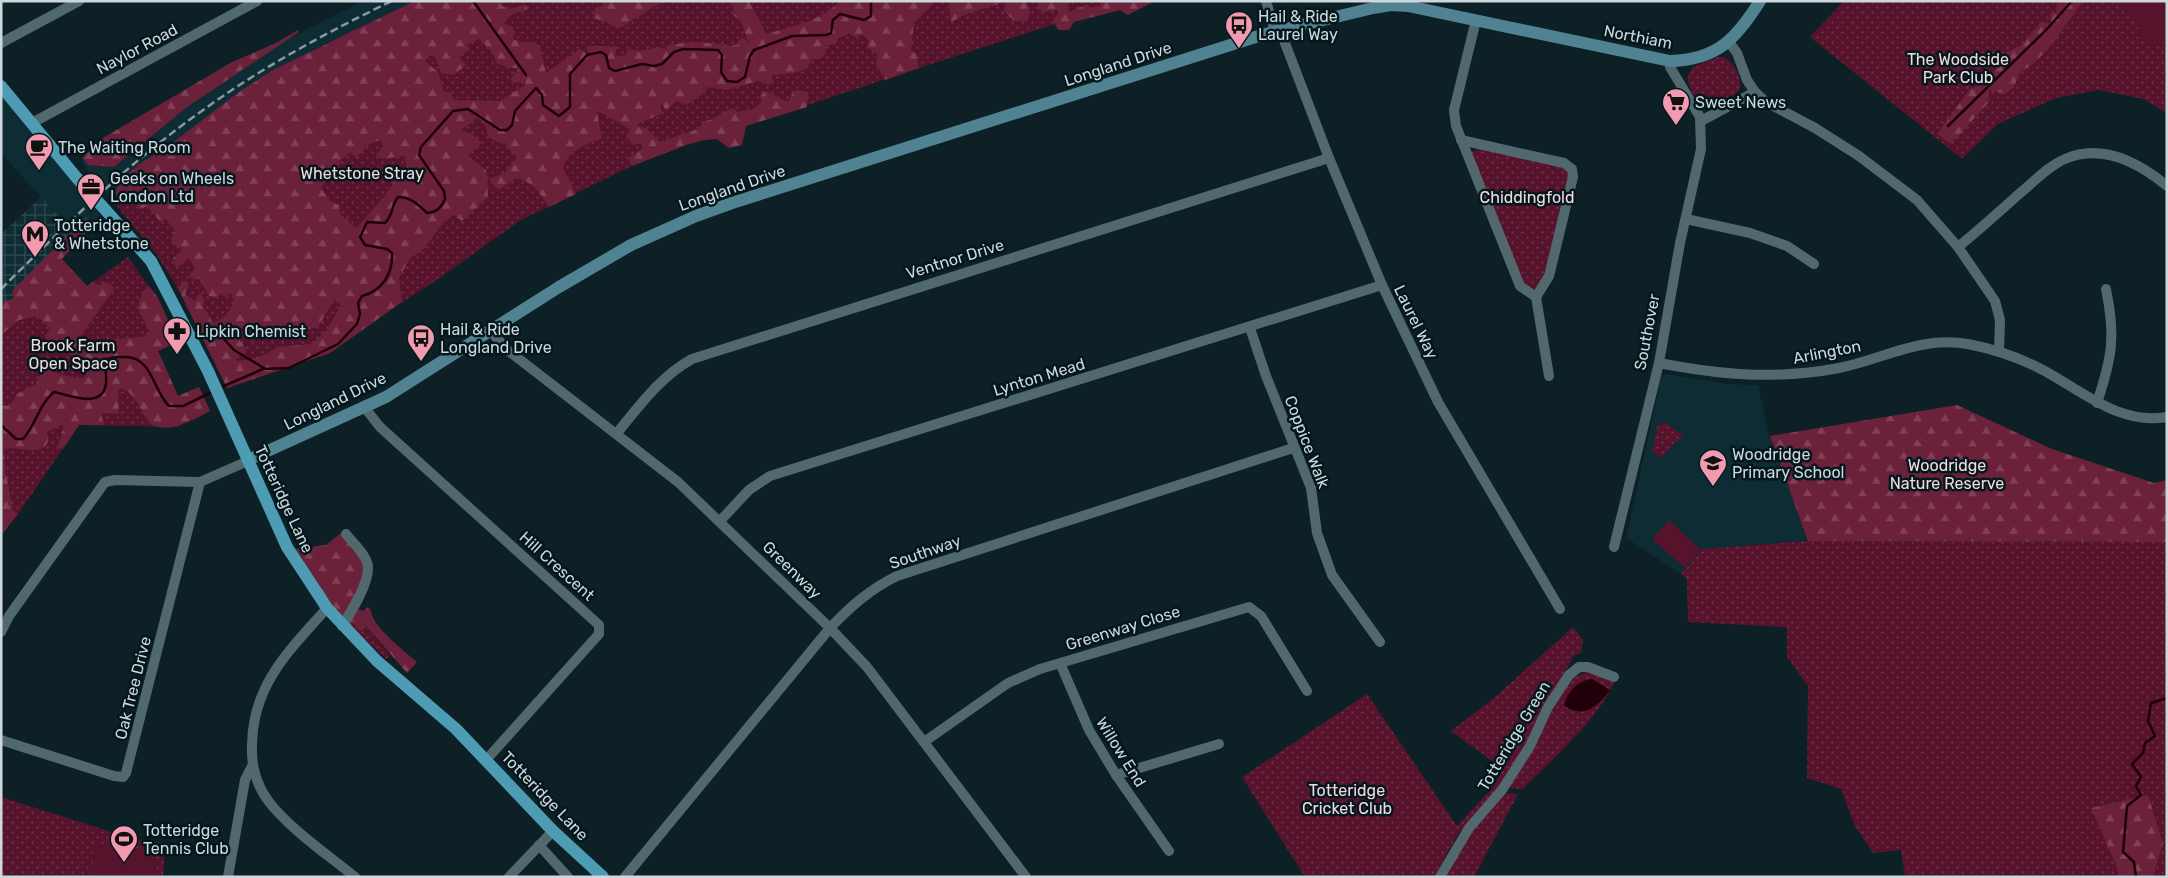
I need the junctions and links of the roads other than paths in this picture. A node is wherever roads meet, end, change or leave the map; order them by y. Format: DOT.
graph roads {
  1 [pos="80,1"];
  2 [pos="257,1"];
  3 [pos="1266,1"];
  4 [pos="1760,1"];
  5 [pos="1476,20"];
  6 [pos="1273,32"];
  7 [pos="1729,42"];
  8 [pos="1,43"];
  9 [pos="1670,61"];
  10 [pos="2,88"];
  11 [pos="1755,92"];
  12 [pos="1701,121"];
  13 [pos="32,124"];
  14 [pos="1461,140"];
  15 [pos="1329,158"];
  16 [pos="2167,186"];
  17 [pos="1686,219"];
  18 [pos="1958,247"];
  19 [pos="1814,264"];
  20 [pos="1382,285"];
  21 [pos="2106,289"];
  22 [pos="1536,297"];
  23 [pos="1250,328"];
  24 [pos="491,331"];
  25 [pos="1999,350"];
  26 [pos="1659,363"];
  27 [pos="1549,376"];
  28 [pos="2097,403"];
  29 [pos="365,408"];
  30 [pos="2167,417"];
  31 [pos="617,433"];
  32 [pos="1294,448"];
  33 [pos="248,461"];
  34 [pos="200,482"];
  35 [pos="720,521"];
  36 [pos="346,534"];
  37 [pos="1614,547"];
  38 [pos="327,608"];
  39 [pos="1560,609"];
  40 [pos="342,626"];
  41 [pos="830,628"];
  42 [pos="1,632"];
  43 [pos="1380,642"];
  44 [pos="1060,663"];
  45 [pos="1614,677"];
  46 [pos="1307,691"];
  47 [pos="1,740"];
  48 [pos="924,742"];
  49 [pos="1219,744"];
  50 [pos="486,760"];
  51 [pos="252,766"];
  52 [pos="1116,775"];
  53 [pos="553,831"];
  54 [pos="539,845"];
  55 [pos="1169,851"];
  56 [pos="228,877"];
  57 [pos="355,877"];
  58 [pos="509,877"];
  59 [pos="568,877"];
  60 [pos="603,877"];
  61 [pos="625,877"];
  62 [pos="1026,877"];
  63 [pos="1440,877"];
  1 -- 8 [label="street"];
  2 -- 13 [label="street, Naylor Road"];
  3 -- 6 [label="street, Laurel Way"];
  4 -- 7 [label="street"];
  5 -- 6 [label="street, Northiam"];
  5 -- 9 [label="street, Northiam"];
  5 -- 14 [label="street"];
  6 -- 15 [label="street, Laurel Way"];
  6 -- 24 [label="street, Longland Drive"];
  7 -- 9 [label="street, Northiam"];
  7 -- 11 [label="street"];
  9 -- 12 [label="street, Southover"];
  10 -- 13 [label="main road, Totteridge Lane"];
  11 -- 12 [label="street"];
  11 -- 18 [label="street"];
  12 -- 17 [label="street, Southover"];
  13 -- 33 [label="main road, Totteridge Lane"];
  14 -- 22 [label="street"];
  14 -- 22 [label="street"];
  15 -- 20 [label="street, Laurel Way"];
  15 -- 31 [label="street, Ventnor Drive"];
  16 -- 18 [label="street"];
  17 -- 19 [label="street"];
  17 -- 26 [label="street, Southover"];
  18 -- 25 [label="street"];
  20 -- 23 [label="street, Lynton Mead"];
  20 -- 39 [label="street, Laurel Way"];
  21 -- 28 [label="street"];
  22 -- 27 [label="street"];
  23 -- 32 [label="street, Coppice Walk"];
  23 -- 35 [label="street, Lynton Mead"];
  24 -- 29 [label="street, Longland Drive"];
  24 -- 31 [label="street, Greenway"];
  25 -- 26 [label="street, Arlington"];
  25 -- 28 [label="street, Arlington"];
  26 -- 37 [label="street, Southover"];
  28 -- 30 [label="street, Arlington"];
  29 -- 33 [label="street, Longland Drive"];
  29 -- 50 [label="street, Hill Crescent"];
  31 -- 35 [label="street, Greenway"];
  32 -- 41 [label="street, Southway"];
  32 -- 43 [label="street, Coppice Walk"];
  33 -- 34 [label="street"];
  33 -- 38 [label="main road, Totteridge Lane"];
  34 -- 42 [label="street"];
  34 -- 47 [label="street, Oak Tree Drive"];
  35 -- 41 [label="street, Greenway"];
  36 -- 40 [label="street"];
  38 -- 40 [label="main road, Totteridge Lane"];
  38 -- 51 [label="street"];
  40 -- 50 [label="main road, Totteridge Lane"];
  41 -- 48 [label="street, Greenway"];
  41 -- 61 [label="street, Southway"];
  44 -- 46 [label="street, Greenway Close"];
  44 -- 48 [label="street, Greenway Close"];
  44 -- 52 [label="street, Willow End"];
  45 -- 63 [label="street, Totteridge Green"];
  48 -- 62 [label="street, Greenway"];
  49 -- 52 [label="street"];
  50 -- 53 [label="main road, Totteridge Lane"];
  51 -- 56 [label="street"];
  51 -- 57 [label="street"];
  52 -- 55 [label="street, Willow End"];
  53 -- 54 [label="street"];
  53 -- 60 [label="main road, Totteridge Lane"];
  54 -- 58 [label="street"];
  54 -- 59 [label="street"];
}
